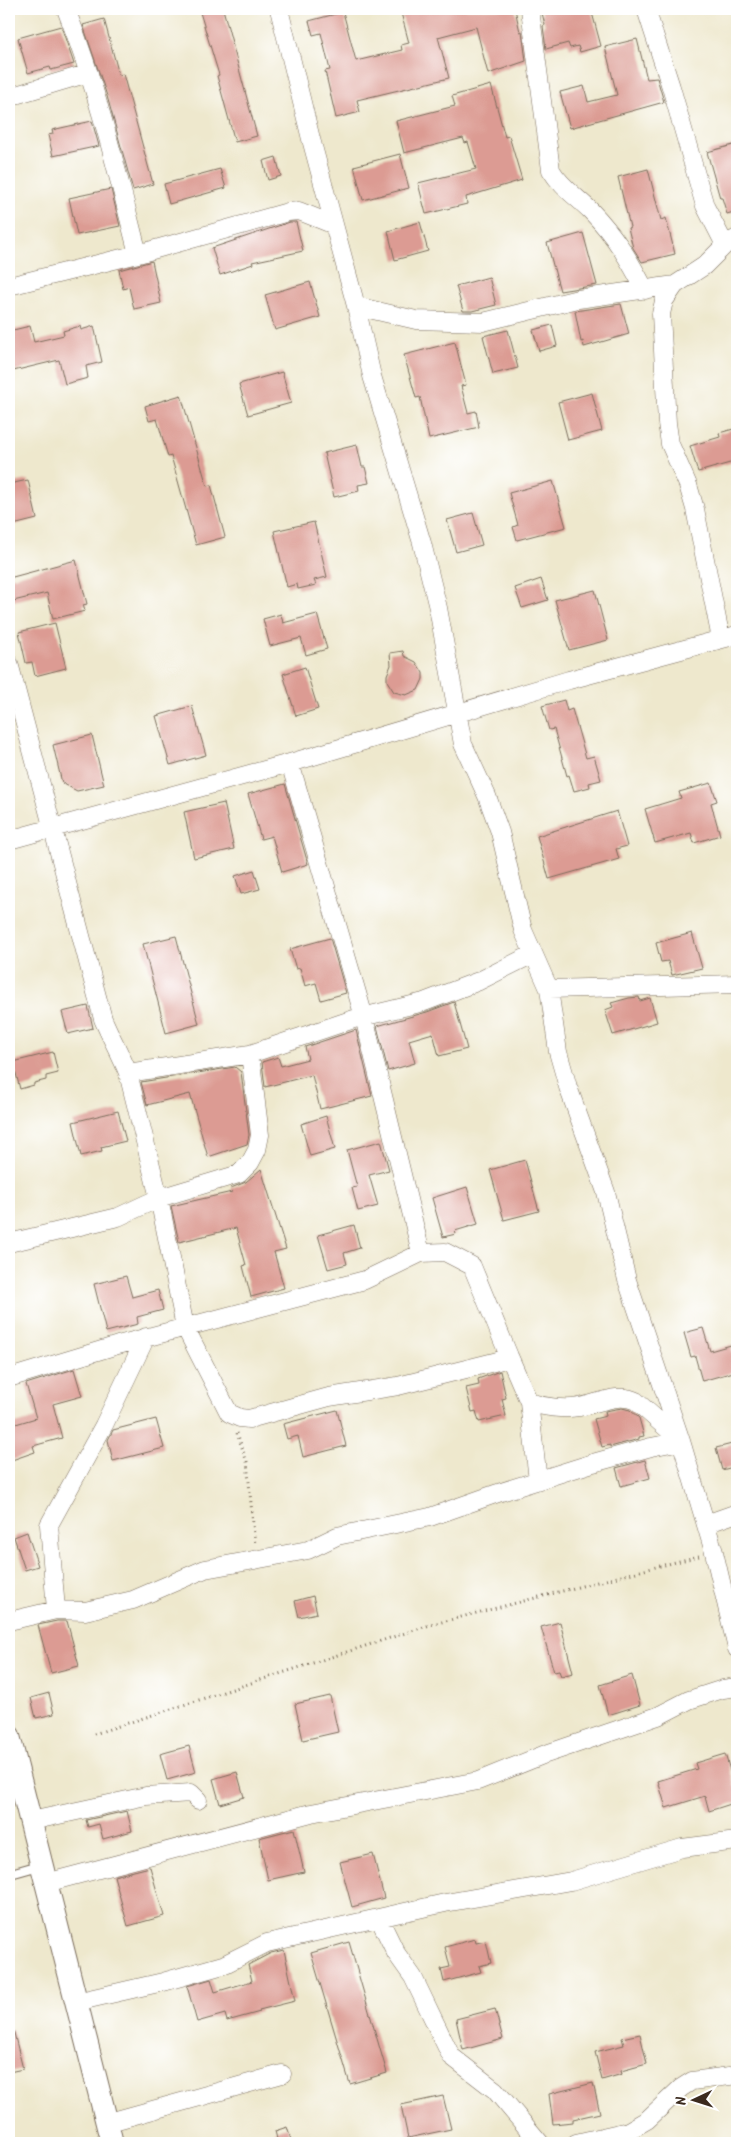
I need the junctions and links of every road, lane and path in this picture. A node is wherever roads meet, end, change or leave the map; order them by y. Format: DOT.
graph roads {
  1 [pos="66,9"];
  2 [pos="279,9"];
  3 [pos="530,9"];
  4 [pos="646,9"];
  5 [pos="89,73"];
  6 [pos="9,97"];
  7 [pos="334,225"];
  8 [pos="731,242"];
  9 [pos="138,254"];
  10 [pos="9,286"];
  11 [pos="675,286"];
  12 [pos="645,290"];
  13 [pos="356,306"];
  14 [pos="729,637"];
  15 [pos="9,663"];
  16 [pos="456,714"];
  17 [pos="290,763"];
  18 [pos="51,828"];
  19 [pos="9,840"];
  20 [pos="533,954"];
  21 [pos="737,984"];
  22 [pos="549,989"];
  23 [pos="364,1017"];
  24 [pos="250,1054"];
  25 [pos="128,1074"];
  26 [pos="159,1198"];
  27 [pos="9,1243"];
  28 [pos="421,1253"];
  29 [pos="185,1327"];
  30 [pos="146,1337"];
  31 [pos="509,1356"];
  32 [pos="9,1378"];
  33 [pos="529,1402"];
  34 [pos="229,1413"];
  35 [pos="681,1442"];
  36 [pos="538,1480"];
  37 [pos="737,1513"];
  38 [pos="706,1524"];
  39 [pos="714,1552"];
  40 [pos="256,1561"];
  41 [pos="56,1610"];
  42 [pos="9,1621"];
  43 [pos="737,1649"];
  44 [pos="737,1687"];
  45 [pos="94,1734"];
  46 [pos="9,1736"];
  47 [pos="198,1800"];
  48 [pos="31,1820"];
  49 [pos="737,1841"];
  50 [pos="9,1874"];
  51 [pos="43,1874"];
  52 [pos="379,1918"];
  53 [pos="76,2002"];
  54 [pos="282,2074"];
  55 [pos="737,2075"];
  56 [pos="109,2133"];
  57 [pos="540,2143"];
  58 [pos="576,2143"];
  1 -- 5 [label="street"];
  2 -- 7 [label="street"];
  3 -- 12 [label="street"];
  4 -- 8 [label="street"];
  5 -- 6 [label="street"];
  5 -- 9 [label="street"];
  7 -- 9 [label="street"];
  7 -- 13 [label="street"];
  8 -- 11 [label="street"];
  9 -- 10 [label="street"];
  11 -- 12 [label="street"];
  11 -- 14 [label="street"];
  12 -- 13 [label="street"];
  13 -- 16 [label="street"];
  14 -- 16 [label="street"];
  15 -- 18 [label="street"];
  16 -- 17 [label="street"];
  16 -- 20 [label="street"];
  17 -- 18 [label="street"];
  17 -- 23 [label="street"];
  18 -- 19 [label="street"];
  18 -- 25 [label="street"];
  20 -- 22 [label="street"];
  20 -- 23 [label="street"];
  21 -- 22 [label="street"];
  22 -- 35 [label="street"];
  23 -- 24 [label="street"];
  23 -- 28 [label="street"];
  24 -- 25 [label="street"];
  24 -- 26 [label="street"];
  25 -- 26 [label="street"];
  26 -- 27 [label="street"];
  26 -- 29 [label="street"];
  28 -- 29 [label="street"];
  28 -- 31 [label="street"];
  29 -- 30 [label="street"];
  29 -- 34 [label="street"];
  30 -- 32 [label="street"];
  30 -- 41 [label="street"];
  31 -- 33 [label="street"];
  31 -- 34 [label="street"];
  33 -- 35 [label="street"];
  33 -- 36 [label="street"];
  34 -- 40 [label="path"];
  35 -- 36 [label="street"];
  35 -- 38 [label="street"];
  36 -- 40 [label="street"];
  37 -- 38 [label="street"];
  38 -- 39 [label="street"];
  39 -- 43 [label="street"];
  39 -- 45 [label="path"];
  40 -- 41 [label="street"];
  41 -- 42 [label="street"];
  44 -- 51 [label="street"];
  46 -- 48 [label="street"];
  47 -- 48 [label="street"];
  48 -- 51 [label="street"];
  49 -- 52 [label="street"];
  50 -- 51 [label="lane"];
  51 -- 53 [label="street"];
  52 -- 53 [label="street"];
  52 -- 57 [label="street"];
  53 -- 56 [label="street"];
  54 -- 56 [label="street"];
  55 -- 58 [label="street"];
}
